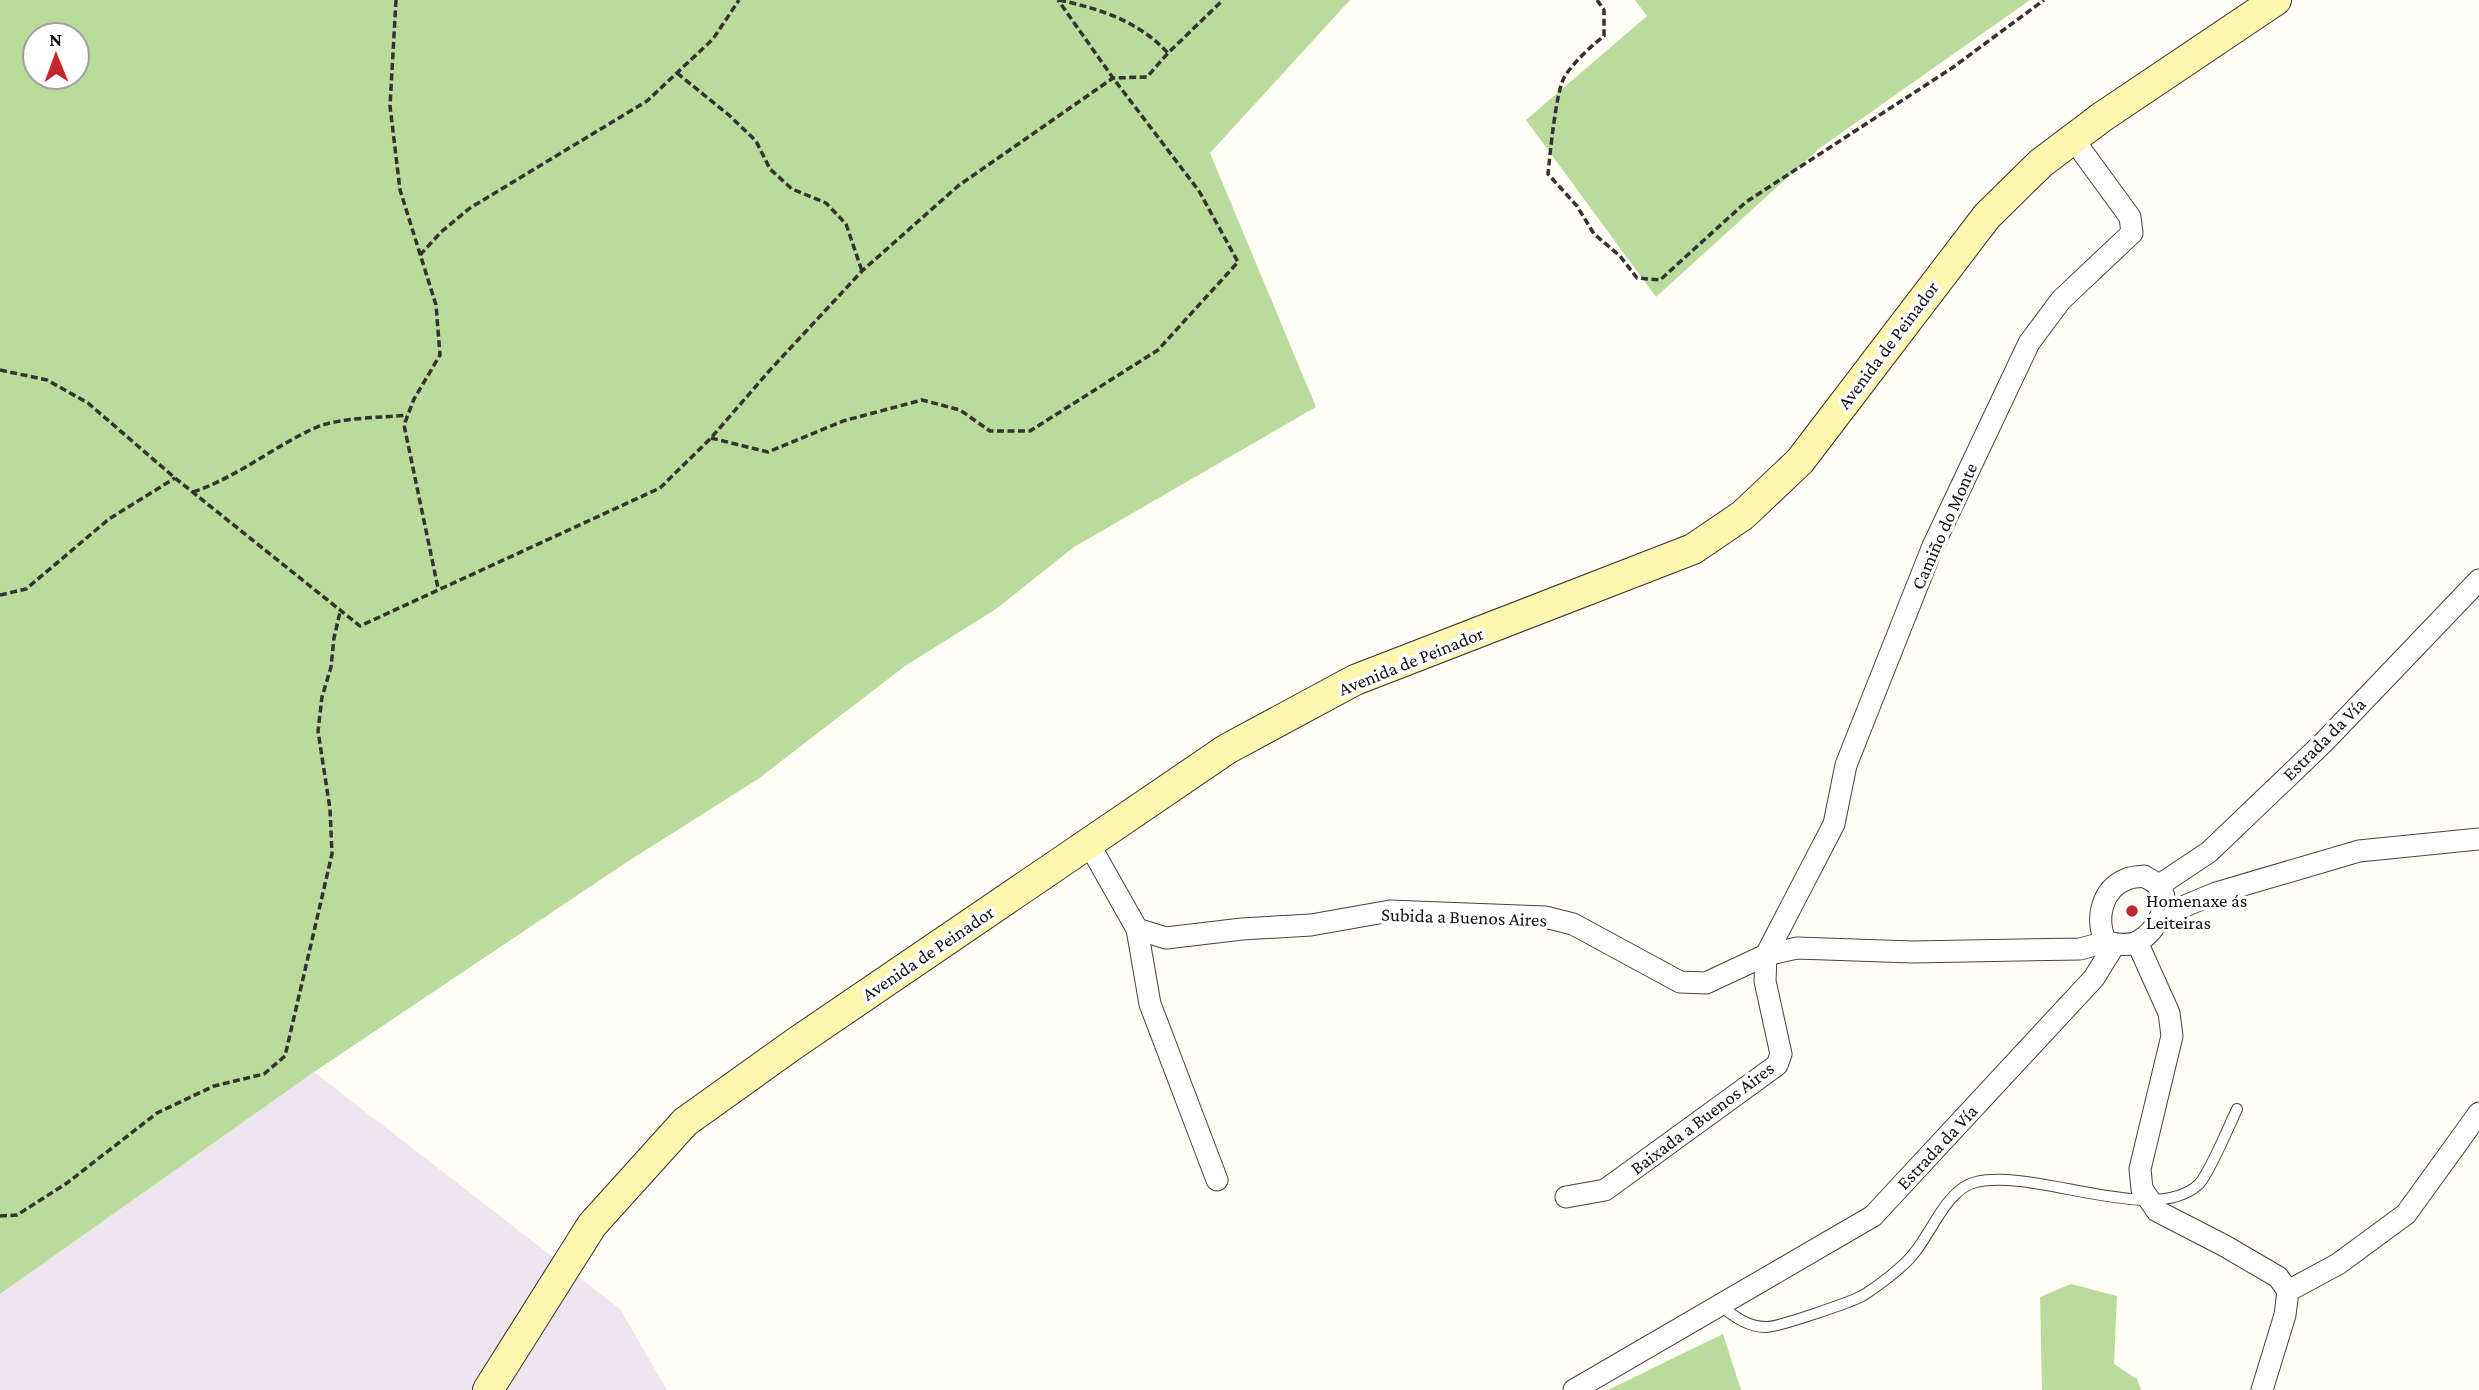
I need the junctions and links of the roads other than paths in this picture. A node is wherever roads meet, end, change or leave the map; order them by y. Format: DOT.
graph roads {
  1 [pos="2276,0"];
  2 [pos="2073,139"];
  3 [pos="2479,580"];
  4 [pos="2479,839"];
  5 [pos="1089,844"];
  6 [pos="2158,886"];
  7 [pos="2161,916"];
  8 [pos="1137,929"];
  9 [pos="2137,942"];
  10 [pos="2111,943"];
  11 [pos="1766,955"];
  12 [pos="2237,1109"];
  13 [pos="2479,1113"];
  14 [pos="1217,1180"];
  15 [pos="1566,1197"];
  16 [pos="2149,1200"];
  17 [pos="2287,1291"];
  18 [pos="1719,1305"];
  19 [pos="488,1390"];
  20 [pos="1574,1390"];
  21 [pos="2262,1390"];
  1 -- 2 [label="street, Avenida de Peinador"];
  2 -- 5 [label="street, Avenida de Peinador"];
  2 -- 11 [label="street, Camiño do Monte"];
  3 -- 6 [label="street, Estrada da Vía"];
  4 -- 7 [label="street"];
  5 -- 8 [label="street"];
  5 -- 19 [label="street, Avenida de Peinador"];
  6 -- 7 [label="street"];
  6 -- 10 [label="street"];
  7 -- 9 [label="street"];
  8 -- 11 [label="street, Subida a Buenos Aires"];
  8 -- 14 [label="street"];
  9 -- 10 [label="street"];
  9 -- 16 [label="street"];
  10 -- 11 [label="street, Subida a Buenos Aires"];
  10 -- 18 [label="street, Estrada da Vía"];
  11 -- 15 [label="street, Baixada a Buenos Aires"];
  12 -- 16 [label="lane"];
  13 -- 17 [label="street"];
  16 -- 17 [label="street"];
  16 -- 18 [label="lane"];
  17 -- 21 [label="street"];
  18 -- 20 [label="street, Estrada da Vía"];
}
